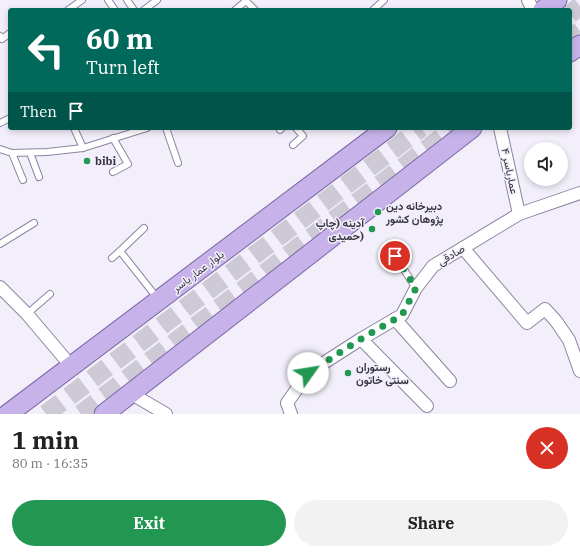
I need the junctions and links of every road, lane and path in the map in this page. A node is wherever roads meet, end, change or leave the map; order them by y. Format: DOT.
graph roads {
  1 [pos="82,0"];
  2 [pos="157,0"];
  3 [pos="246,0"];
  4 [pos="384,0"];
  5 [pos="557,0"];
  6 [pos="71,8"];
  7 [pos="147,8"];
  8 [pos="237,8"];
  9 [pos="253,8"];
  10 [pos="375,8"];
  11 [pos="546,8"];
  12 [pos="8,34"];
  13 [pos="0,36"];
  14 [pos="75,130"];
  15 [pos="140,130"];
  16 [pos="167,130"];
  17 [pos="298,130"];
  18 [pos="384,130"];
  19 [pos="469,130"];
  20 [pos="500,130"];
  21 [pos="113,138"];
  22 [pos="293,145"];
  23 [pos="83,148"];
  24 [pos="0,149"];
  25 [pos="30,153"];
  26 [pos="12,154"];
  27 [pos="178,163"];
  28 [pos="113,172"];
  29 [pos="39,176"];
  30 [pos="23,180"];
  31 [pos="580,193"];
  32 [pos="519,214"];
  33 [pos="34,223"];
  34 [pos="144,228"];
  35 [pos="0,244"];
  36 [pos="462,248"];
  37 [pos="120,251"];
  38 [pos="395,256"];
  39 [pos="112,258"];
  40 [pos="0,287"];
  41 [pos="416,288"];
  42 [pos="50,294"];
  43 [pos="159,300"];
  44 [pos="27,314"];
  45 [pos="395,319"];
  46 [pos="361,339"];
  47 [pos="576,347"];
  48 [pos="71,366"];
  49 [pos="580,371"];
  50 [pos="450,381"];
  51 [pos="130,393"];
  52 [pos="427,406"];
  53 [pos="8,414"];
  54 [pos="104,414"];
  55 [pos="166,414"];
  56 [pos="291,414"];
  1 -- 6 [label="lane"];
  2 -- 7 [label="lane"];
  3 -- 8 [label="lane"];
  3 -- 9 [label="lane"];
  4 -- 10 [label="lane"];
  5 -- 11 [label="main road"];
  12 -- 13 [label="lane"];
  14 -- 23 [label="lane"];
  15 -- 21 [label="lane"];
  16 -- 27 [label="lane"];
  17 -- 22 [label="lane"];
  18 -- 43 [label="main road, بلوار عمار یاسر"];
  19 -- 51 [label="main road"];
  20 -- 32 [label="street, عماریاسر ۴"];
  21 -- 23 [label="lane"];
  21 -- 28 [label="lane"];
  23 -- 25 [label="lane"];
  24 -- 26 [label="lane"];
  25 -- 26 [label="lane"];
  25 -- 29 [label="lane"];
  26 -- 30 [label="lane"];
  31 -- 32 [label="street, صادقی"];
  32 -- 36 [label="street, صادقی"];
  33 -- 35 [label="lane"];
  34 -- 37 [label="lane"];
  36 -- 41 [label="street, صادقی"];
  36 -- 47 [label="street"];
  37 -- 39 [label="lane"];
  37 -- 43 [label="lane"];
  38 -- 41 [label="lane"];
  40 -- 44 [label="street"];
  41 -- 45 [label="street, صادقی"];
  42 -- 44 [label="lane"];
  43 -- 48 [label="main road, بلوار عمار یاسر"];
  44 -- 48 [label="street"];
  45 -- 46 [label="street, صادقی"];
  45 -- 50 [label="street"];
  46 -- 52 [label="street"];
  46 -- 56 [label="street, صادقی"];
  47 -- 49 [label="street"];
  48 -- 53 [label="main road, بلوار عمار یاسر"];
  51 -- 54 [label="main road"];
  51 -- 55 [label="street"];
}
